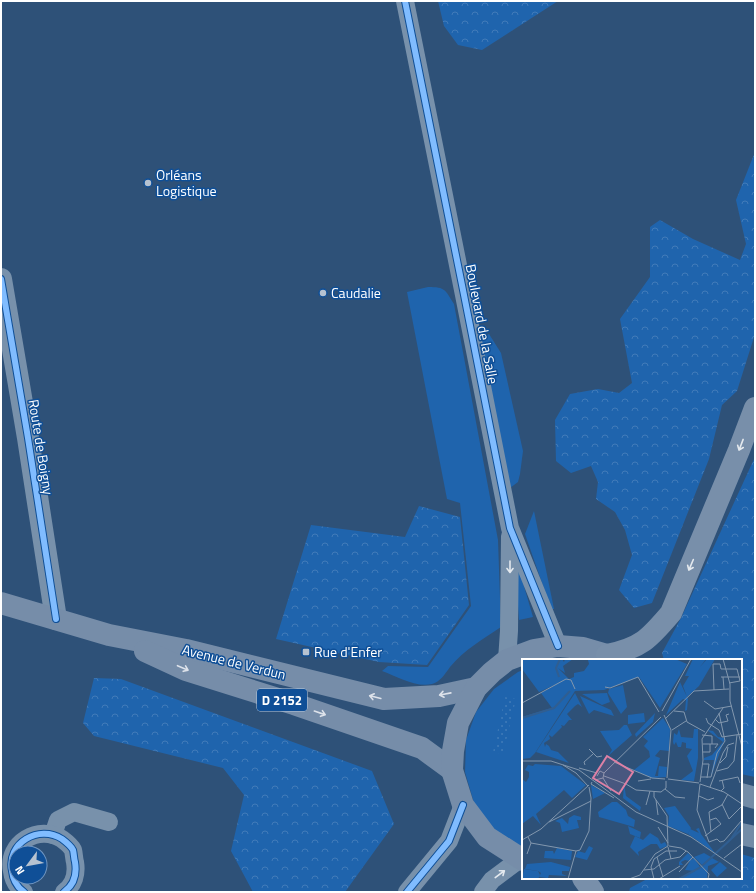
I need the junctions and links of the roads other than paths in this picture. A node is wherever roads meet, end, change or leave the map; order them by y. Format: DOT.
graph roads {
  1 [pos="404,1"];
  2 [pos="1,279"];
  3 [pos="755,408"];
  4 [pos="510,528"];
  5 [pos="1,603"];
  6 [pos="56,619"];
  7 [pos="110,634"];
  8 [pos="558,646"];
  9 [pos="611,657"];
  10 [pos="507,660"];
  11 [pos="476,688"];
  12 [pos="452,770"];
  13 [pos="742,794"];
  14 [pos="755,798"];
  15 [pos="463,805"];
  16 [pos="109,822"];
  17 [pos="742,834"];
  18 [pos="53,835"];
  19 [pos="755,837"];
  20 [pos="522,859"];
  21 [pos="583,879"];
  22 [pos="24,892"];
  23 [pos="64,892"];
  24 [pos="407,892"];
  25 [pos="483,892"];
  26 [pos="593,892"];
  1 -- 4 [label="street, Boulevard de la Salle"];
  2 -- 6 [label="street, Route de Boigny"];
  3 -- 9 [label="highway, one-way"];
  4 -- 8 [label="street, Boulevard de la Salle"];
  4 -- 10 [label="street, Boulevard de la Salle, one-way"];
  5 -- 6 [label="main road, Avenue de Verdun / D 2152"];
  6 -- 7 [label="main road, Avenue de Verdun / D 2152"];
  11 -- 7 [label="main road, Avenue de Verdun / D 2152, one-way"];
  7 -- 12 [label="main road, Avenue de Verdun / D 2152, one-way"];
  8 -- 9 [label="main road"];
  8 -- 10 [label="main road"];
  10 -- 11 [label="main road"];
  11 -- 12 [label="main road"];
  12 -- 15 [label="main road"];
  13 -- 14 [label="main road"];
  15 -- 20 [label="main road"];
  15 -- 24 [label="street"];
  16 -- 18 [label="street"];
  17 -- 19 [label="main road"];
  18 -- 22 [label="street"];
  18 -- 23 [label="street"];
  25 -- 20 [label="street, one-way"];
  21 -- 26 [label="highway"];
}
